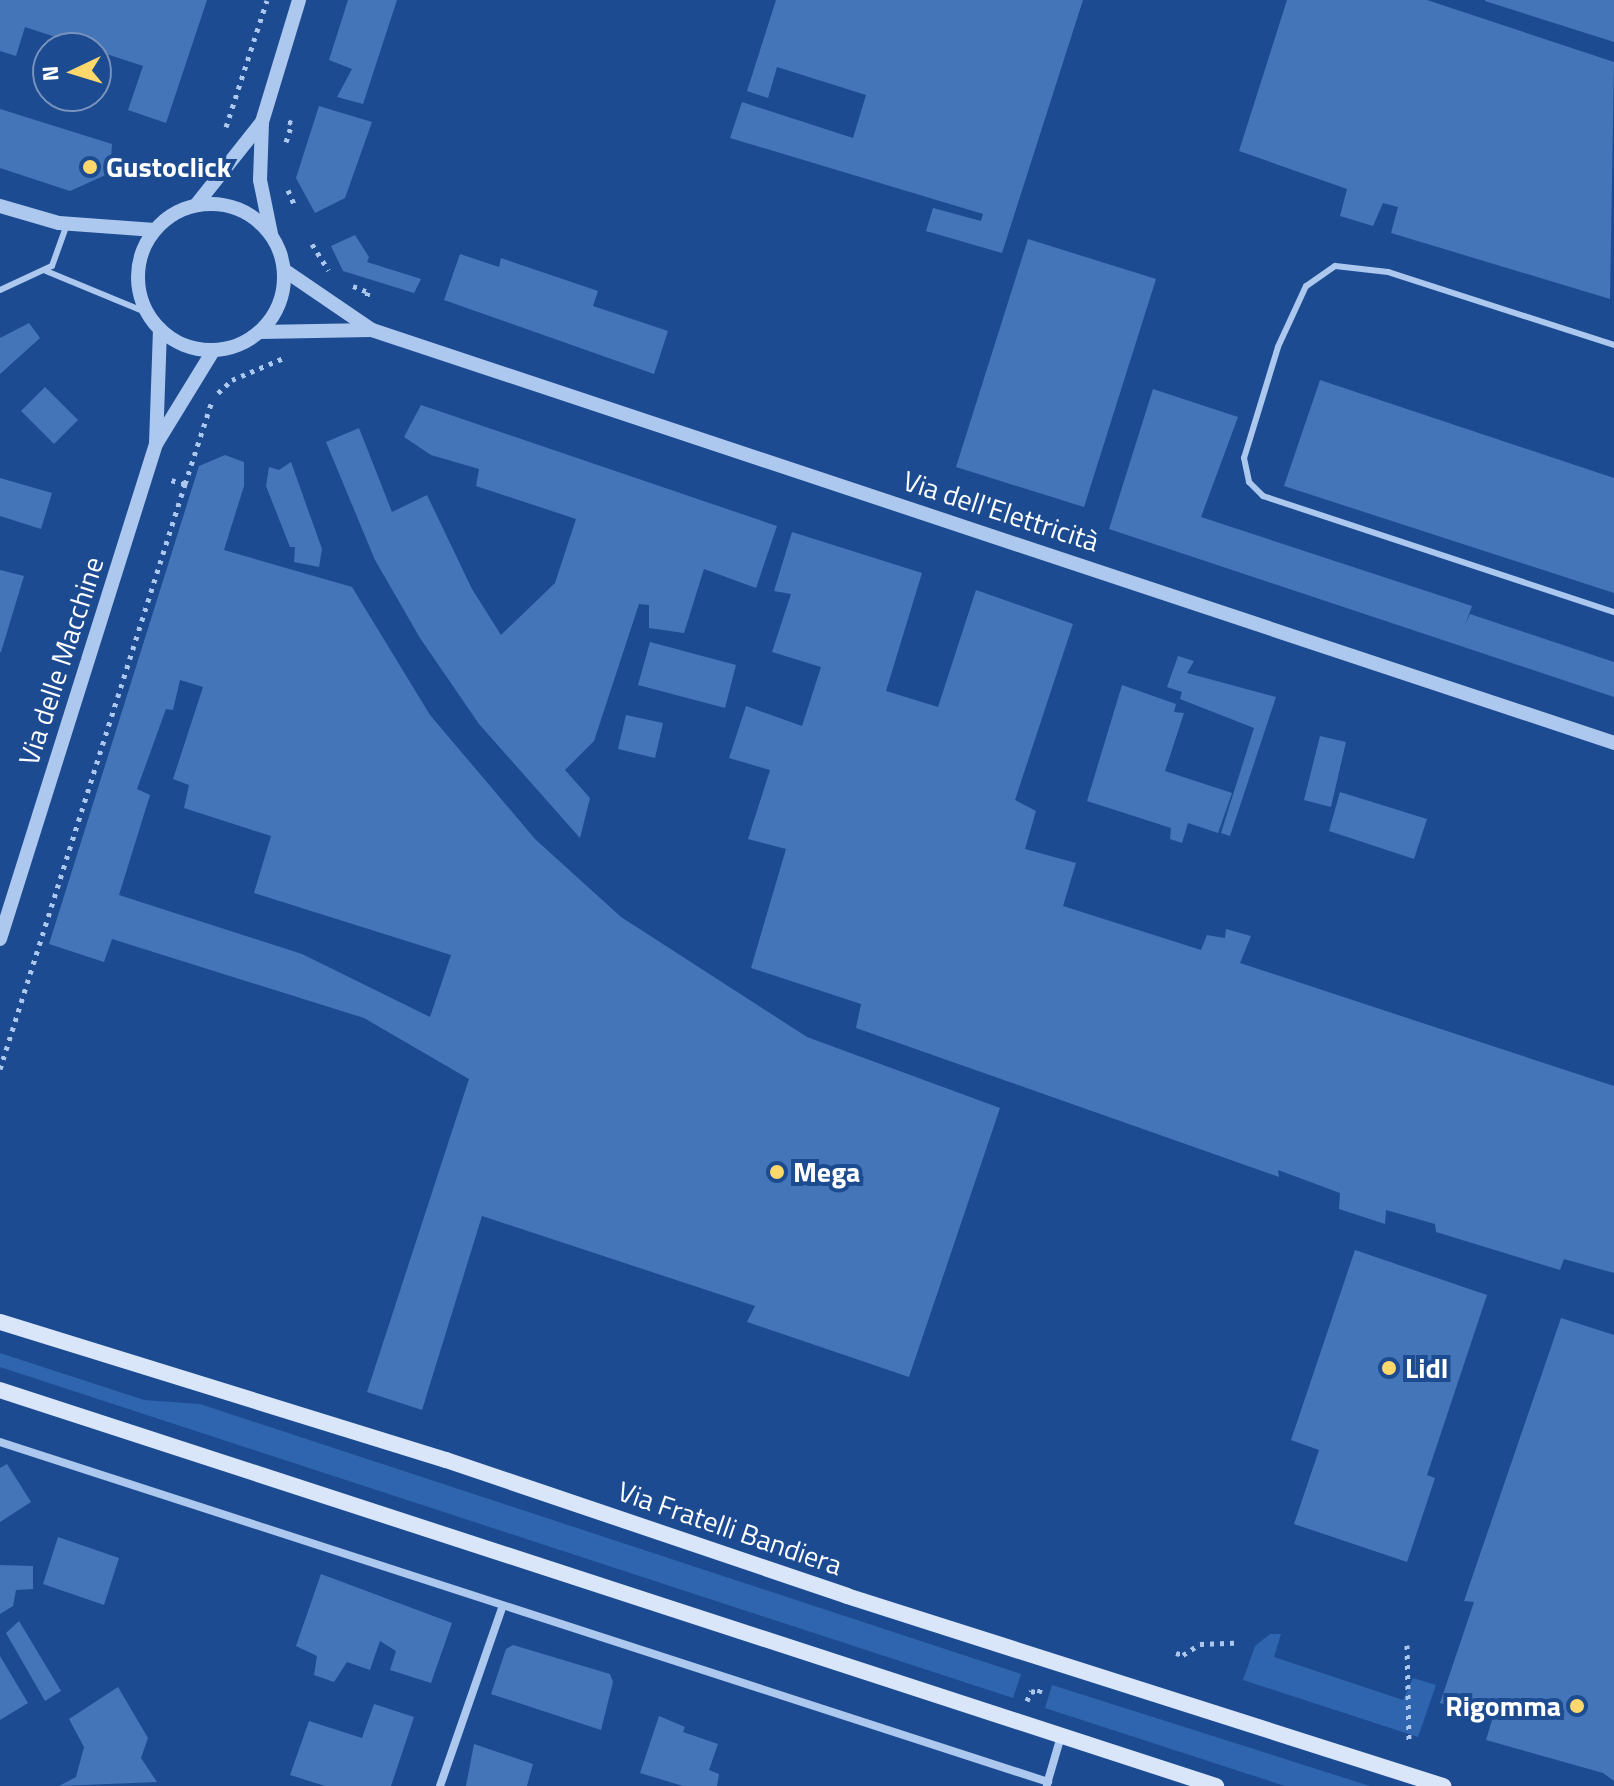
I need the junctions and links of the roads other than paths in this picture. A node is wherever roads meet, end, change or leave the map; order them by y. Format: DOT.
graph roads {
  1 [pos="299,0"];
  2 [pos="262,122"];
  3 [pos="196,205"];
  4 [pos="0,206"];
  5 [pos="67,224"];
  6 [pos="155,230"];
  7 [pos="271,235"];
  8 [pos="284,270"];
  9 [pos="46,271"];
  10 [pos="0,290"];
  11 [pos="148,313"];
  12 [pos="160,329"];
  13 [pos="372,330"];
  14 [pos="260,332"];
  15 [pos="1614,345"];
  16 [pos="213,351"];
  17 [pos="156,444"];
  18 [pos="1614,612"];
  19 [pos="1614,743"];
  20 [pos="0,939"];
  21 [pos="0,1322"];
  22 [pos="0,1390"];
  23 [pos="0,1442"];
  24 [pos="502,1608"];
  25 [pos="1062,1735"];
  26 [pos="1047,1784"];
  27 [pos="440,1786"];
  28 [pos="1216,1786"];
  29 [pos="1443,1786"];
  1 -- 2 [label="street"];
  2 -- 3 [label="street"];
  2 -- 7 [label="street"];
  3 -- 6 [label="street"];
  3 -- 7 [label="street"];
  4 -- 5 [label="street"];
  5 -- 6 [label="street"];
  5 -- 9 [label="lane"];
  6 -- 11 [label="street"];
  7 -- 8 [label="street"];
  8 -- 13 [label="street, Via dell'Elettricità"];
  8 -- 14 [label="street"];
  9 -- 10 [label="lane"];
  9 -- 11 [label="lane"];
  11 -- 12 [label="street"];
  12 -- 16 [label="street"];
  12 -- 17 [label="street, Via delle Macchine"];
  13 -- 14 [label="street, Via dell'Elettricità"];
  13 -- 19 [label="street, Via dell'Elettricità"];
  14 -- 16 [label="street"];
  15 -- 18 [label="lane"];
  16 -- 17 [label="street, Via delle Macchine"];
  17 -- 20 [label="street, Via delle Macchine"];
  21 -- 29 [label="main road, Via Fratelli Bandiera"];
  22 -- 25 [label="main road"];
  23 -- 24 [label="street"];
  24 -- 26 [label="street"];
  24 -- 27 [label="street"];
  25 -- 26 [label="street"];
  25 -- 28 [label="main road"];
}
